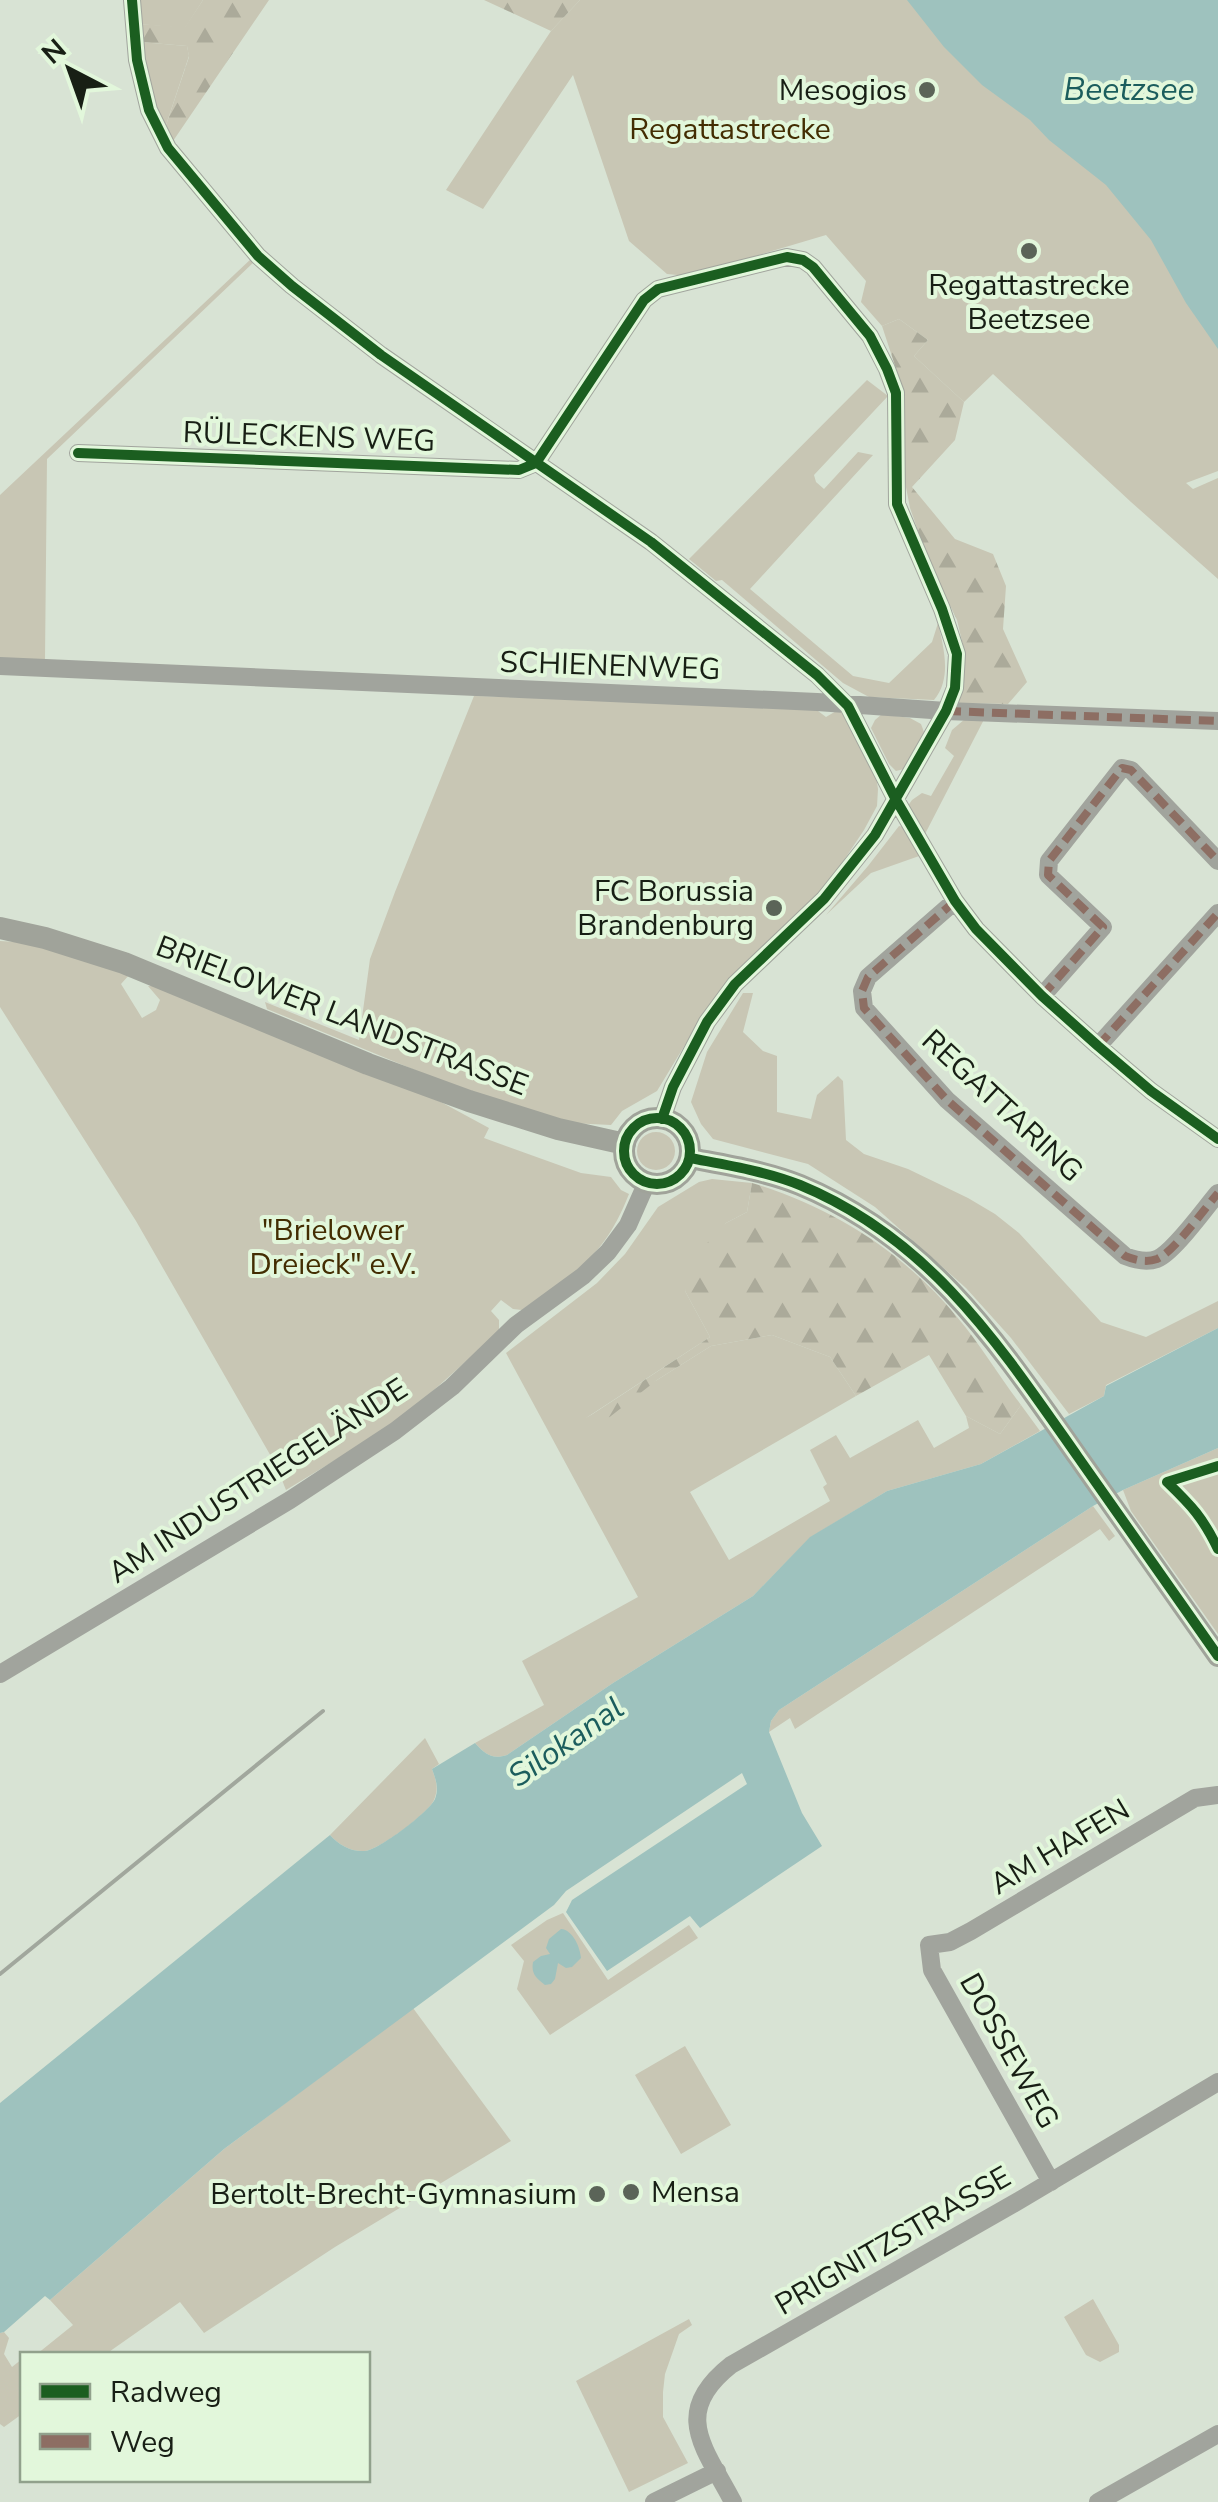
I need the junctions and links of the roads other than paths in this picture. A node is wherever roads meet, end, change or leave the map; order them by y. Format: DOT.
graph roads {
  1 [pos="132,0"];
  2 [pos="78,453"];
  3 [pos="536,463"];
  4 [pos="0,666"];
  5 [pos="848,706"];
  6 [pos="946,711"];
  7 [pos="1218,721"];
  8 [pos="896,798"];
  9 [pos="1218,861"];
  10 [pos="955,901"];
  11 [pos="0,912"];
  12 [pos="1218,914"];
  13 [pos="0,928"];
  14 [pos="98,954"];
  15 [pos="1042,996"];
  16 [pos="1098,1046"];
  17 [pos="662,1118"];
  18 [pos="1218,1139"];
  19 [pos="624,1144"];
  20 [pos="690,1158"];
  21 [pos="646,1182"];
  22 [pos="1218,1192"];
  23 [pos="1218,1656"];
  24 [pos="0,1674"];
  25 [pos="1218,1796"];
  26 [pos="929,1945"];
  27 [pos="1218,2082"];
  28 [pos="1051,2182"];
  29 [pos="1218,2434"];
  30 [pos="717,2471"];
  31 [pos="654,2502"];
  32 [pos="734,2502"];
  33 [pos="1098,2502"];
  1 -- 3 [label="street"];
  2 -- 3 [label="street, RÜLECKENS WEG"];
  3 -- 5 [label="street"];
  3 -- 6 [label="street"];
  4 -- 5 [label="street, SCHIENENWEG"];
  5 -- 6 [label="street, SCHIENENWEG"];
  5 -- 8 [label="street"];
  6 -- 7 [label="street, SCHIENENWEG"];
  6 -- 8 [label="street"];
  8 -- 10 [label="street"];
  8 -- 17 [label="street"];
  9 -- 15 [label="street"];
  10 -- 15 [label="street"];
  10 -- 22 [label="street, REGATTARING"];
  11 -- 14 [label="main road, BRIELOWER LANDSTRASSE"];
  12 -- 16 [label="street"];
  13 -- 14 [label="main road, BRIELOWER LANDSTRASSE"];
  14 -- 19 [label="main road, BRIELOWER LANDSTRASSE"];
  15 -- 16 [label="street"];
  16 -- 18 [label="street"];
  17 -- 19 [label="main road"];
  17 -- 20 [label="main road"];
  19 -- 21 [label="main road"];
  20 -- 21 [label="main road"];
  20 -- 23 [label="main road"];
  21 -- 24 [label="street, AM INDUSTRIEGELÄNDE"];
  25 -- 26 [label="street, AM HAFEN"];
  26 -- 28 [label="street, DOSSEWEG"];
  27 -- 28 [label="street, PRIGNITZSTRASSE"];
  28 -- 30 [label="street, PRIGNITZSTRASSE"];
  29 -- 33 [label="street"];
  30 -- 31 [label="street"];
  30 -- 32 [label="street, PRIGNITZSTRASSE"];
}
